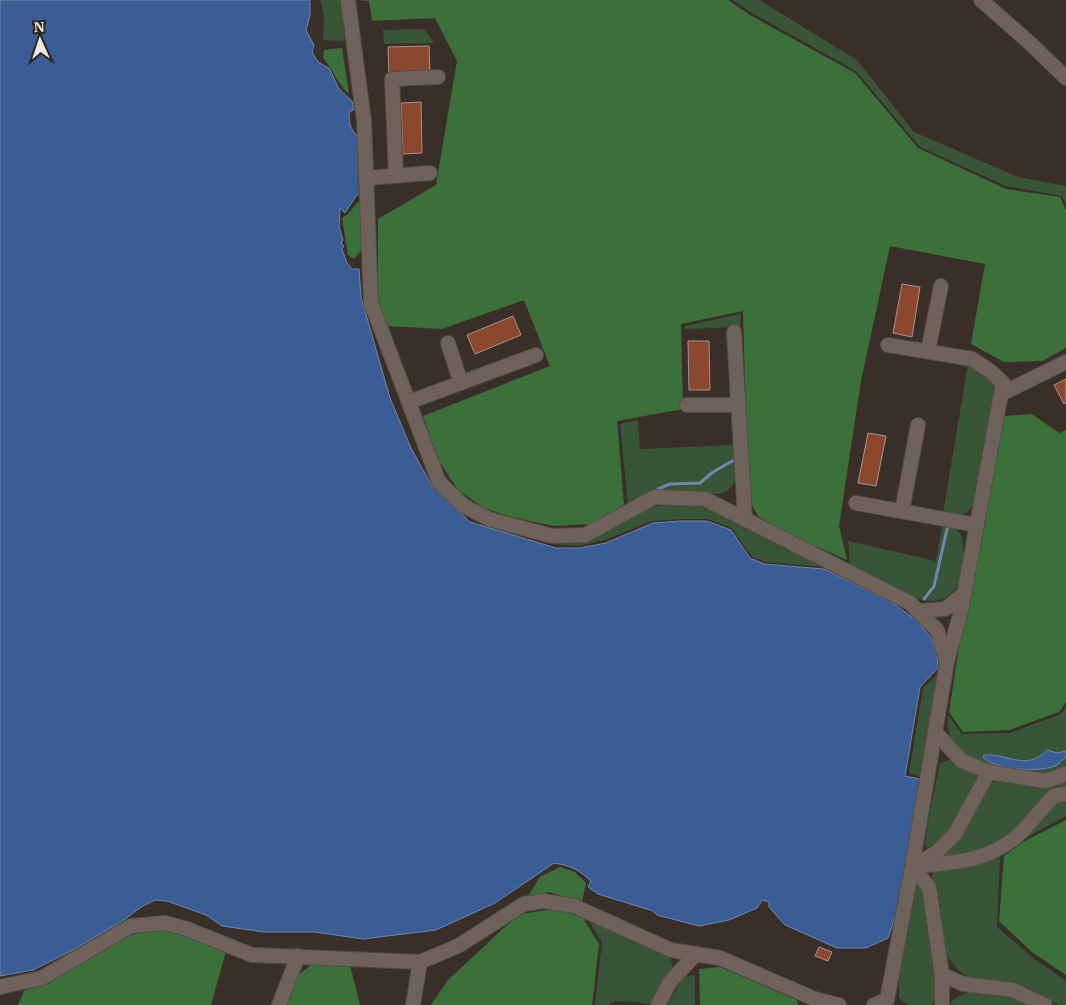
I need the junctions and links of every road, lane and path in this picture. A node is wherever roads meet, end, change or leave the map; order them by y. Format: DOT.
graph roads {
  1 [pos="348,0"];
  2 [pos="981,0"];
  3 [pos="438,77"];
  4 [pos="1066,78"];
  5 [pos="430,173"];
  6 [pos="396,176"];
  7 [pos="366,178"];
  8 [pos="941,286"];
  9 [pos="734,332"];
  10 [pos="448,343"];
  11 [pos="888,345"];
  12 [pos="928,351"];
  13 [pos="536,355"];
  14 [pos="1066,362"];
  15 [pos="461,383"];
  16 [pos="1001,394"];
  17 [pos="409,402"];
  18 [pos="687,405"];
  19 [pos="739,405"];
  20 [pos="918,425"];
  21 [pos="856,503"];
  22 [pos="902,512"];
  23 [pos="745,519"];
  24 [pos="977,525"];
  25 [pos="965,593"];
  26 [pos="919,611"];
  27 [pos="947,662"];
  28 [pos="936,733"];
  29 [pos="989,772"];
  30 [pos="1066,774"];
  31 [pos="1066,794"];
  32 [pos="912,867"];
  33 [pos="696,954"];
  34 [pos="298,956"];
  35 [pos="420,962"];
  36 [pos="942,975"];
  37 [pos="0,987"];
  38 [pos="885,1003"];
  39 [pos="279,1005"];
  40 [pos="413,1005"];
  41 [pos="658,1005"];
  42 [pos="839,1005"];
  43 [pos="942,1005"];
  44 [pos="1045,1005"];
  1 -- 7 [label="street"];
  2 -- 4 [label="street"];
  3 -- 6 [label="street"];
  5 -- 6 [label="street"];
  6 -- 7 [label="street"];
  7 -- 17 [label="street"];
  8 -- 12 [label="street"];
  9 -- 19 [label="street"];
  10 -- 15 [label="street"];
  11 -- 12 [label="street"];
  12 -- 16 [label="street"];
  13 -- 15 [label="street"];
  14 -- 16 [label="street"];
  15 -- 17 [label="street"];
  16 -- 24 [label="street"];
  17 -- 23 [label="street"];
  18 -- 19 [label="street"];
  19 -- 23 [label="street"];
  20 -- 22 [label="street"];
  21 -- 22 [label="street"];
  22 -- 24 [label="street"];
  23 -- 26 [label="street"];
  24 -- 25 [label="street"];
  25 -- 26 [label="street"];
  25 -- 27 [label="street"];
  26 -- 27 [label="street"];
  27 -- 28 [label="street"];
  28 -- 29 [label="street"];
  28 -- 32 [label="street"];
  29 -- 30 [label="street"];
  29 -- 32 [label="street"];
  31 -- 32 [label="street"];
  32 -- 36 [label="street"];
  32 -- 38 [label="street"];
  33 -- 35 [label="street"];
  33 -- 41 [label="street"];
  33 -- 42 [label="street"];
  34 -- 35 [label="street"];
  34 -- 37 [label="street"];
  34 -- 39 [label="street"];
  35 -- 40 [label="street"];
  36 -- 43 [label="street"];
  36 -- 44 [label="street"];
}
